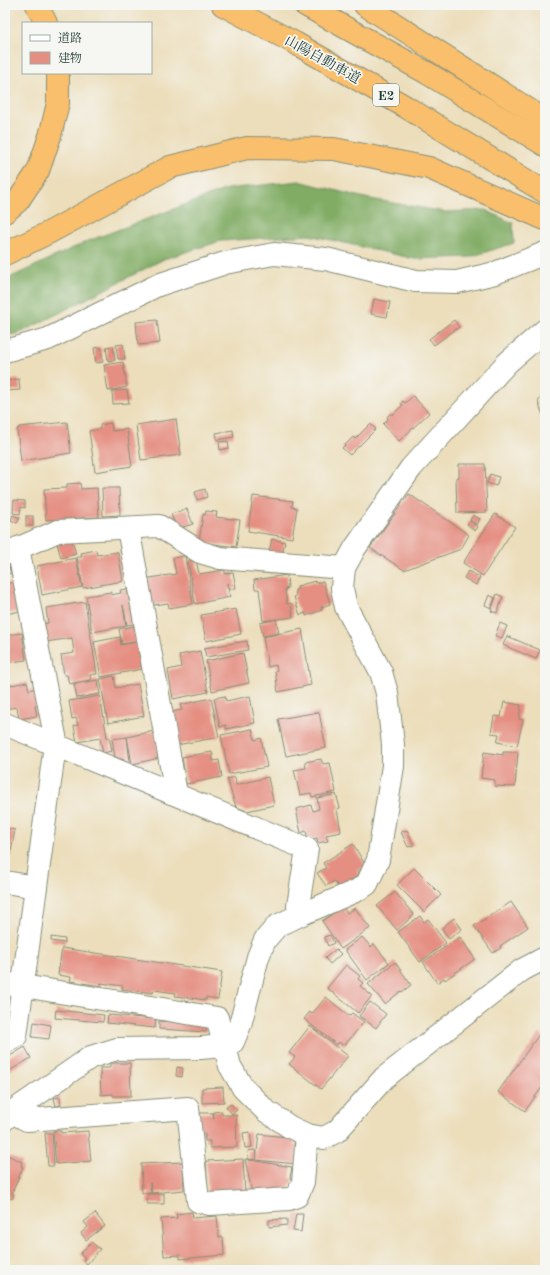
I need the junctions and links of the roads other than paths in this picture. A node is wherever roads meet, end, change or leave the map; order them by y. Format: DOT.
graph roads {
  1 [pos="37,5"];
  2 [pos="223,5"];
  3 [pos="305,5"];
  4 [pos="365,5"];
  5 [pos="46,22"];
  6 [pos="58,74"];
  7 [pos="545,120"];
  8 [pos="545,145"];
  9 [pos="545,192"];
  10 [pos="5,212"];
  11 [pos="543,218"];
  12 [pos="545,253"];
  13 [pos="5,254"];
  14 [pos="545,330"];
  15 [pos="5,350"];
  16 [pos="128,528"];
  17 [pos="12,551"];
  18 [pos="344,568"];
  19 [pos="5,724"];
  20 [pos="55,745"];
  21 [pos="171,793"];
  22 [pos="5,882"];
  23 [pos="36,887"];
  24 [pos="302,914"];
  25 [pos="545,958"];
  26 [pos="14,984"];
  27 [pos="5,1042"];
  28 [pos="224,1046"];
  29 [pos="8,1116"];
  30 [pos="307,1135"];
  1 -- 5 [label="highway"];
  2 -- 9 [label="highway, 山陽自動車道 / E2"];
  3 -- 8 [label="highway"];
  4 -- 7 [label="highway"];
  6 -- 10 [label="highway"];
  11 -- 13 [label="highway"];
  12 -- 15 [label="street"];
  14 -- 18 [label="street"];
  16 -- 17 [label="street"];
  16 -- 18 [label="street"];
  16 -- 21 [label="street"];
  17 -- 20 [label="street"];
  18 -- 24 [label="street"];
  19 -- 20 [label="street"];
  20 -- 21 [label="street"];
  20 -- 23 [label="street"];
  21 -- 24 [label="street"];
  22 -- 23 [label="street"];
  23 -- 26 [label="street"];
  24 -- 28 [label="street"];
  25 -- 30 [label="street"];
  26 -- 27 [label="street"];
  26 -- 28 [label="street"];
  28 -- 29 [label="street"];
  28 -- 30 [label="street"];
  29 -- 30 [label="street"];
}
